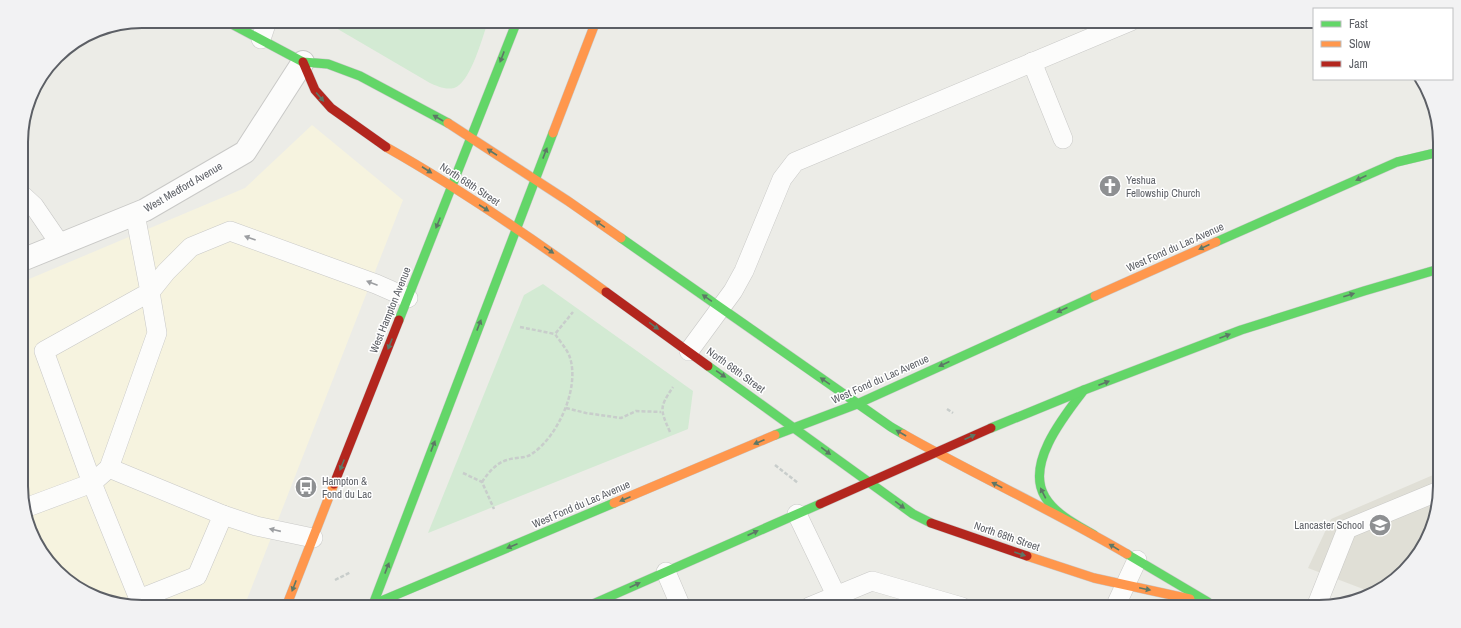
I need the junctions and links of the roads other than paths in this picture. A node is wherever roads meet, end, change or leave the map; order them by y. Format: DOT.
graph roads {
  1 [pos="240,28"];
  2 [pos="265,28"];
  3 [pos="514,28"];
  4 [pos="593,28"];
  5 [pos="1114,28"];
  6 [pos="261,39"];
  7 [pos="303,62"];
  8 [pos="1032,62"];
  9 [pos="471,139"];
  10 [pos="1063,139"];
  11 [pos="1433,145"];
  12 [pos="1433,153"];
  13 [pos="1397,162"];
  14 [pos="535,180"];
  15 [pos="452,187"];
  16 [pos="28,200"];
  17 [pos="135,214"];
  18 [pos="516,229"];
  19 [pos="60,244"];
  20 [pos="28,257"];
  21 [pos="1433,271"];
  22 [pos="150,292"];
  23 [pos="408,298"];
  24 [pos="720,306"];
  25 [pos="689,351"];
  26 [pos="1084,390"];
  27 [pos="857,404"];
  28 [pos="795,427"];
  29 [pos="935,452"];
  30 [pos="109,468"];
  31 [pos="868,482"];
  32 [pos="92,483"];
  33 [pos="1432,494"];
  34 [pos="30,506"];
  35 [pos="796,514"];
  36 [pos="223,515"];
  37 [pos="1094,535"];
  38 [pos="313,538"];
  39 [pos="1137,560"];
  40 [pos="666,572"];
  41 [pos="1126,585"];
  42 [pos="836,596"];
  43 [pos="139,600"];
  44 [pos="146,600"];
  45 [pos="289,600"];
  46 [pos="373,600"];
  47 [pos="385,600"];
  48 [pos="602,600"];
  49 [pos="678,600"];
  50 [pos="826,600"];
  51 [pos="938,600"];
  52 [pos="1118,600"];
  53 [pos="1197,600"];
  54 [pos="1206,600"];
  55 [pos="1319,600"];
  1 -- 6 [label="main road, North 68th Street"];
  2 -- 6 [label="lane"];
  3 -- 9 [label="main road, West Hampton Avenue, one-way"];
  14 -- 4 [label="main road, one-way"];
  5 -- 8 [label="lane"];
  6 -- 7 [label="main road, North 68th Street"];
  9 -- 7 [label="main road, North 68th Street, one-way"];
  7 -- 15 [label="main road, North 68th Street, one-way"];
  7 -- 17 [label="street, West Medford Avenue"];
  8 -- 10 [label="lane"];
  8 -- 24 [label="lane"];
  14 -- 9 [label="main road, North 68th Street, one-way"];
  9 -- 15 [label="main road, West Hampton Avenue"];
  11 -- 13 [label="main road, West Fond du Lac Avenue"];
  12 -- 13 [label="main road, West Fond du Lac Avenue"];
  13 -- 27 [label="main road, West Fond du Lac Avenue, one-way"];
  14 -- 18 [label="main road"];
  24 -- 14 [label="main road, North 68th Street, one-way"];
  15 -- 18 [label="main road, North 68th Street, one-way"];
  15 -- 23 [label="main road, West Hampton Avenue, one-way"];
  16 -- 19 [label="lane"];
  17 -- 19 [label="street, West Medford Avenue"];
  17 -- 22 [label="lane"];
  18 -- 25 [label="main road, North 68th Street, one-way"];
  46 -- 18 [label="main road, one-way"];
  19 -- 20 [label="street, West Medford Avenue"];
  26 -- 21 [label="main road, one-way"];
  23 -- 22 [label="lane, one-way"];
  22 -- 30 [label="lane"];
  22 -- 32 [label="lane"];
  23 -- 38 [label="main road, West Hampton Avenue, one-way"];
  24 -- 25 [label="lane"];
  27 -- 24 [label="main road, North 68th Street, one-way"];
  25 -- 28 [label="main road, North 68th Street, one-way"];
  29 -- 26 [label="main road, one-way"];
  37 -- 26 [label="main road, one-way"];
  27 -- 28 [label="main road, West Fond du Lac Avenue"];
  29 -- 27 [label="main road, North 68th Street, one-way"];
  28 -- 31 [label="main road, North 68th Street, one-way"];
  28 -- 47 [label="main road, West Fond du Lac Avenue, one-way"];
  29 -- 31 [label="main road"];
  37 -- 29 [label="main road, North 68th Street, one-way"];
  30 -- 32 [label="lane"];
  30 -- 36 [label="lane"];
  31 -- 35 [label="main road"];
  31 -- 41 [label="main road, North 68th Street, one-way"];
  32 -- 34 [label="lane"];
  32 -- 43 [label="lane"];
  33 -- 55 [label="lane"];
  40 -- 35 [label="main road, one-way"];
  35 -- 42 [label="lane"];
  38 -- 36 [label="lane, one-way"];
  36 -- 44 [label="lane"];
  39 -- 37 [label="main road, North 68th Street, one-way"];
  38 -- 45 [label="main road, West Hampton Avenue, one-way"];
  39 -- 41 [label="lane"];
  54 -- 39 [label="main road, North 68th Street, one-way"];
  48 -- 40 [label="main road, one-way"];
  40 -- 49 [label="lane"];
  41 -- 52 [label="lane"];
  41 -- 53 [label="main road, North 68th Street, one-way"];
  42 -- 50 [label="lane"];
  42 -- 51 [label="lane"];
}
